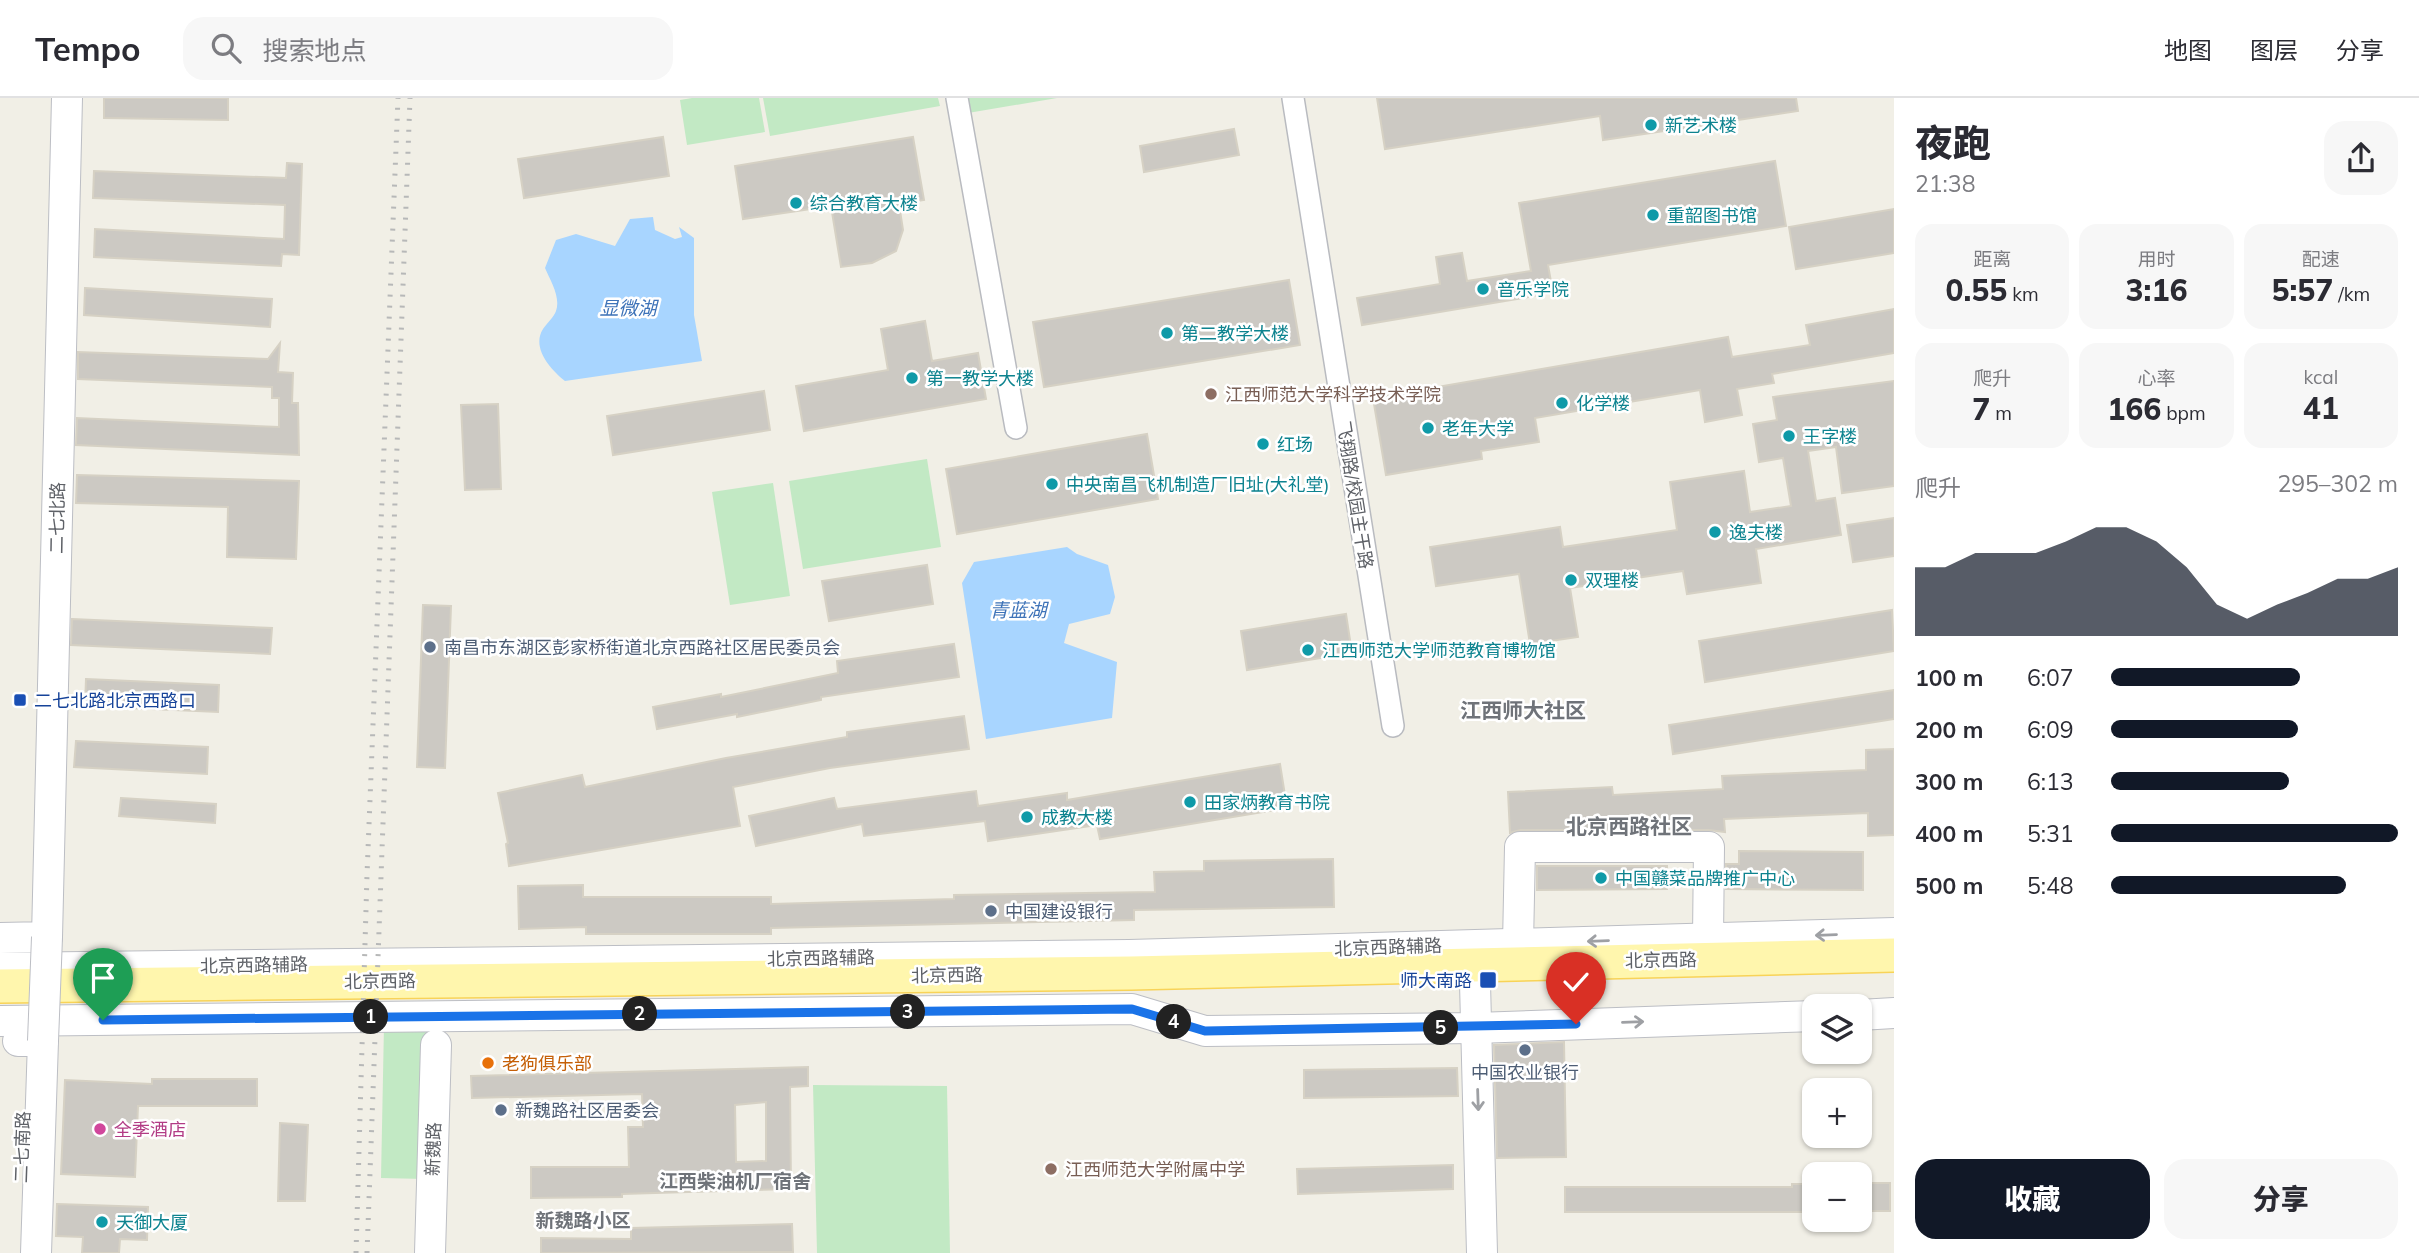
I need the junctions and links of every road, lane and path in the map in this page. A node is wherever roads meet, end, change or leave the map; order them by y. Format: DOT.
graph roads {
  1 [pos="48,98"];
  2 [pos="67,98"];
  3 [pos="957,98"];
  4 [pos="1293,98"];
  5 [pos="1016,428"];
  6 [pos="1392,726"];
  7 [pos="1894,933"];
  8 [pos="38,937"];
  9 [pos="0,938"];
  10 [pos="1708,938"];
  11 [pos="1518,944"];
  12 [pos="1894,955"];
  13 [pos="0,968"];
  14 [pos="1894,978"];
  15 [pos="1475,982"];
  16 [pos="0,986"];
  17 [pos="0,1002"];
  18 [pos="1894,1013"];
  19 [pos="1872,1014"];
  20 [pos="1802,1016"];
  21 [pos="0,1021"];
  22 [pos="1476,1028"];
  23 [pos="23,1041"];
  24 [pos="436,1045"];
  25 [pos="17,1253"];
  26 [pos="36,1253"];
  27 [pos="430,1253"];
  28 [pos="1482,1253"];
  1 -- 8 [label="main road, 二七北路"];
  2 -- 8 [label="main road, 二七北路"];
  3 -- 5 [label="street"];
  4 -- 6 [label="street, 飞翔路/校园主干路"];
  7 -- 10 [label="main road, 北京西路辅路, one-way"];
  8 -- 9 [label="main road"];
  8 -- 23 [label="main road"];
  10 -- 11 [label="main road, 北京西路辅路, one-way"];
  10 -- 11 [label="main road"];
  11 -- 13 [label="main road, 北京西路辅路"];
  12 -- 16 [label="main road, 北京西路"];
  14 -- 15 [label="main road, 北京西路"];
  15 -- 17 [label="main road, 北京西路"];
  15 -- 22 [label="main road"];
  18 -- 19 [label="main road"];
  22 -- 20 [label="main road, one-way"];
  21 -- 22 [label="main road"];
  22 -- 28 [label="main road, one-way"];
  23 -- 25 [label="main road, 二七南路"];
  23 -- 26 [label="main road, 二七南路"];
  24 -- 27 [label="main road, 新魏路"];
}
